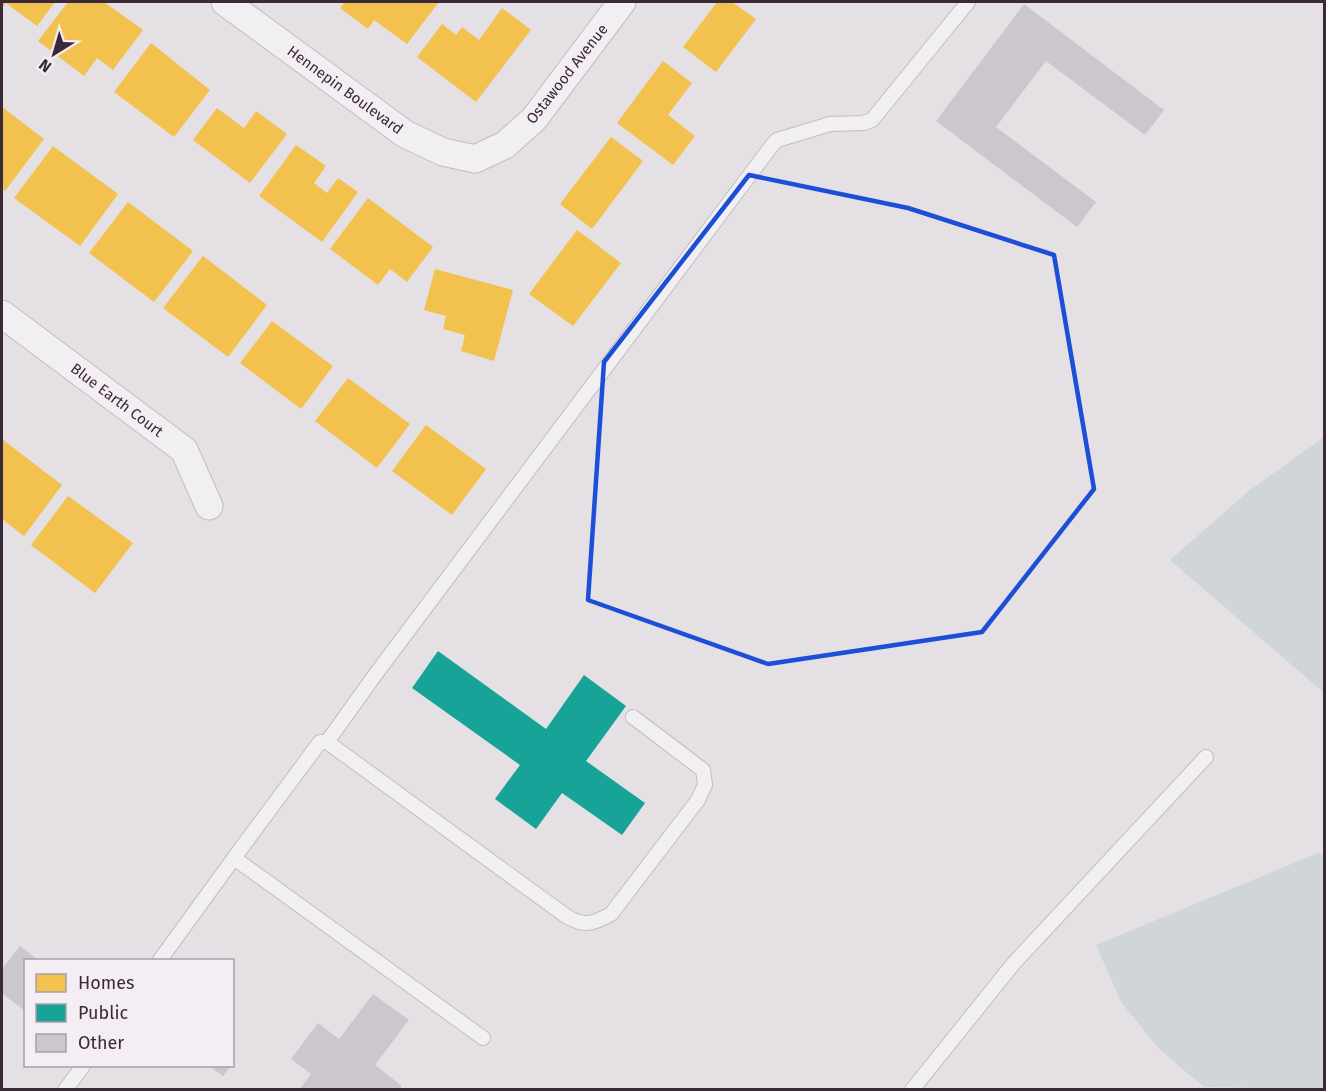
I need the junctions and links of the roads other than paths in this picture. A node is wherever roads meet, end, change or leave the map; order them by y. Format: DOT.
graph roads {
  1 [pos="225,2"];
  2 [pos="622,2"];
  3 [pos="968,2"];
  4 [pos="475,159"];
  5 [pos="2,314"];
  6 [pos="209,506"];
  7 [pos="633,717"];
  8 [pos="327,742"];
  9 [pos="1206,757"];
  10 [pos="234,858"];
  11 [pos="161,959"];
  12 [pos="483,1038"];
  13 [pos="82,1067"];
  14 [pos="65,1089"];
  15 [pos="912,1089"];
  1 -- 4 [label="street, Hennepin Boulevard"];
  2 -- 4 [label="street, Ostawood Avenue"];
  3 -- 8 [label="lane"];
  5 -- 6 [label="street, Blue Earth Court"];
  7 -- 8 [label="lane"];
  8 -- 10 [label="lane"];
  9 -- 15 [label="lane"];
  10 -- 11 [label="lane"];
  10 -- 12 [label="lane"];
  13 -- 14 [label="lane"];
}
